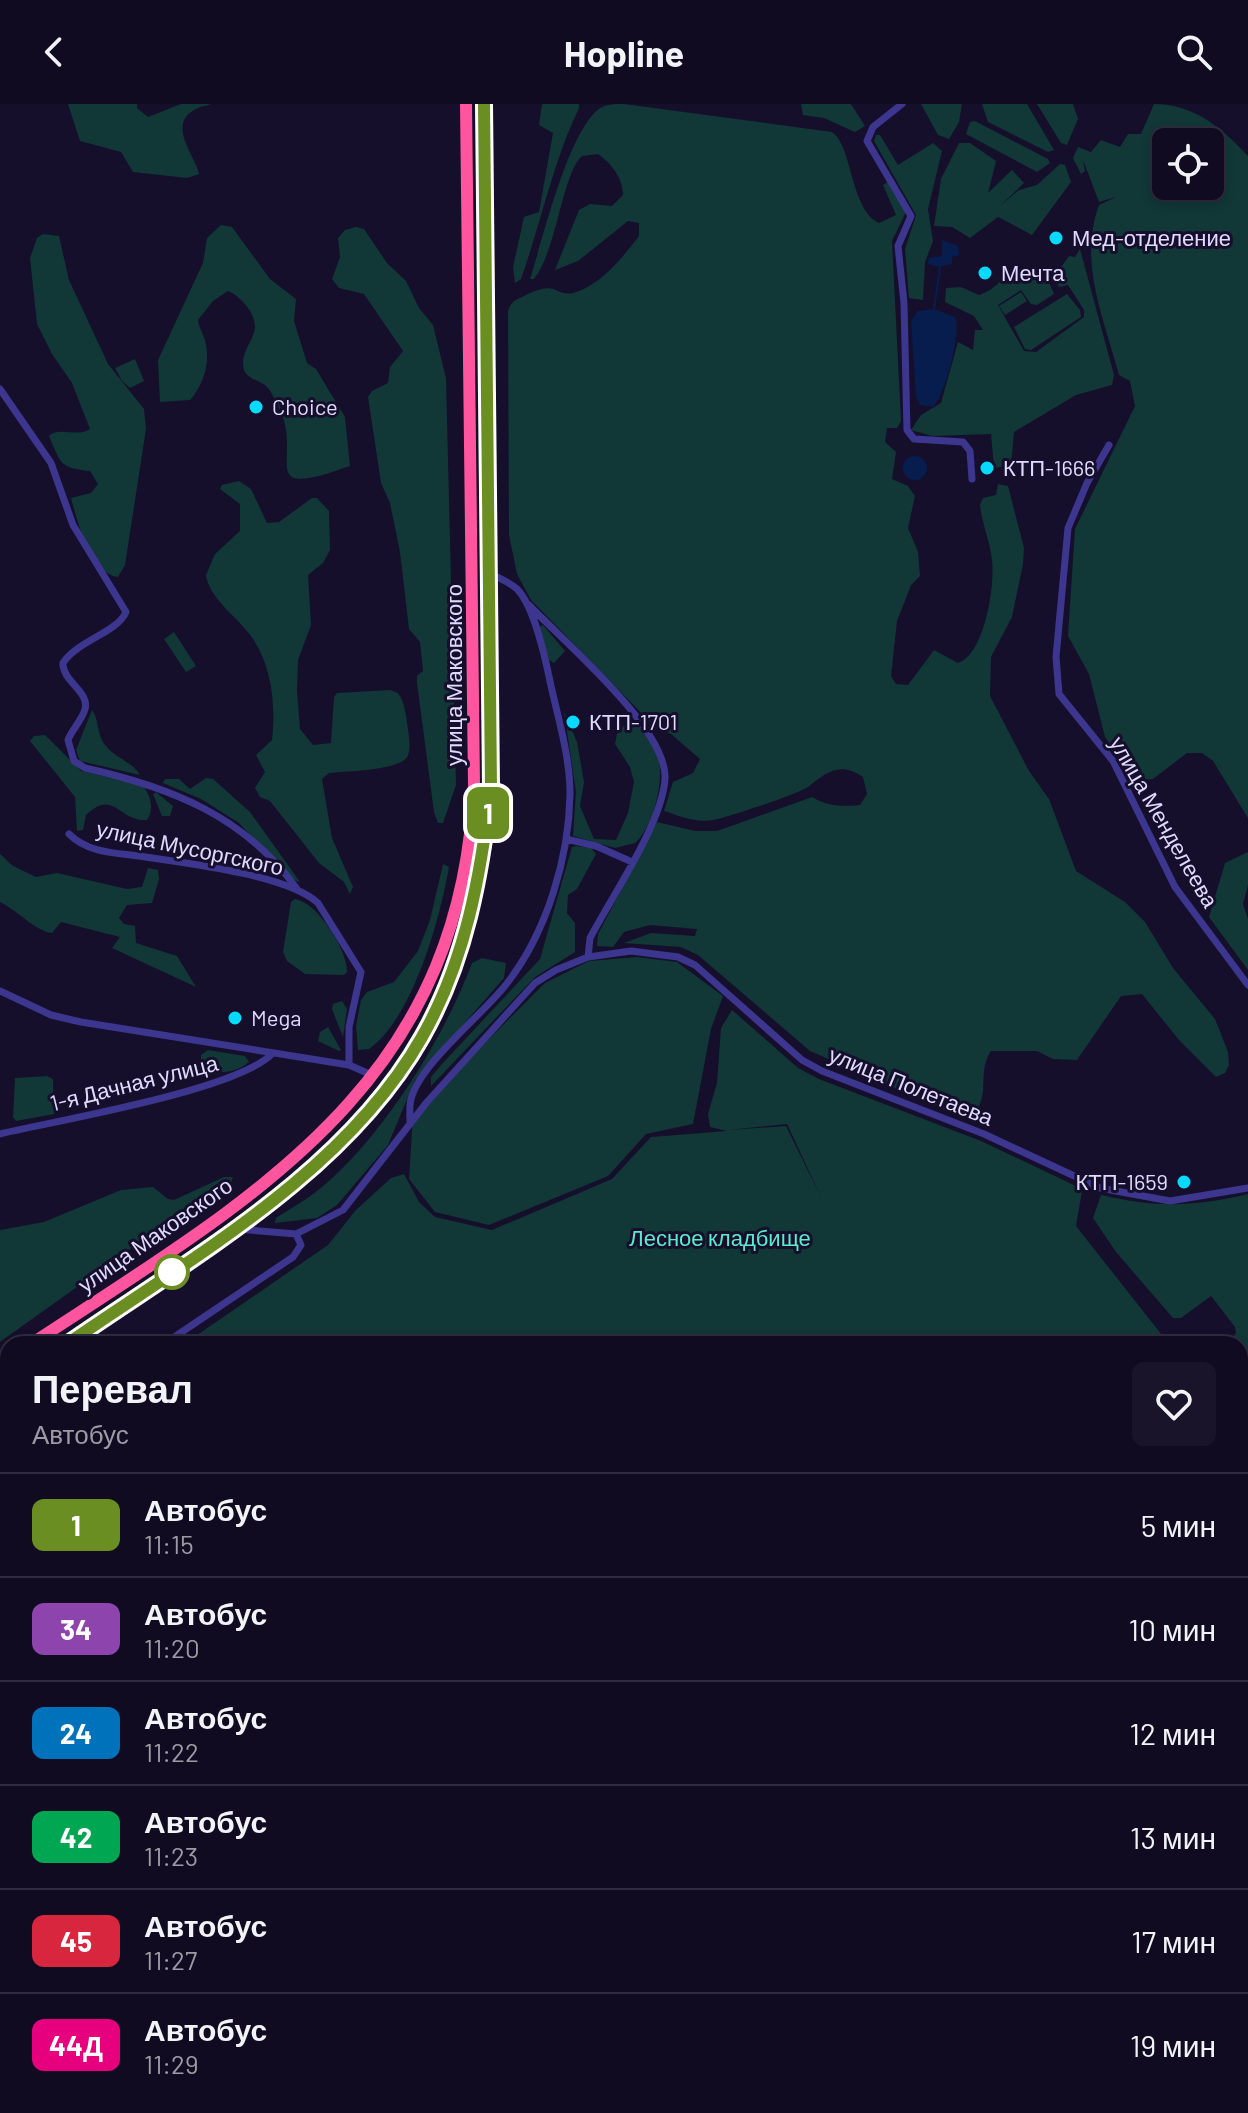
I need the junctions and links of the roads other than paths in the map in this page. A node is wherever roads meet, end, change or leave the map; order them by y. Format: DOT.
graph roads {
  1 [pos="466,104"];
  2 [pos="484,104"];
  3 [pos="902,104"];
  4 [pos="0,389"];
  5 [pos="1109,445"];
  6 [pos="972,479"];
  7 [pos="491,574"];
  8 [pos="528,604"];
  9 [pos="69,834"];
  10 [pos="566,839"];
  11 [pos="632,862"];
  12 [pos="297,889"];
  13 [pos="588,957"];
  14 [pos="1248,985"];
  15 [pos="0,991"];
  16 [pos="272,1054"];
  17 [pos="349,1065"];
  18 [pos="374,1076"];
  19 [pos="410,1123"];
  20 [pos="0,1134"];
  21 [pos="1248,1188"];
  22 [pos="233,1228"];
  23 [pos="296,1234"];
  24 [pos="43,1336"];
  25 [pos="78,1336"];
  26 [pos="176,1336"];
  1 -- 18 [label="highway, улица Маковского"];
  2 -- 7 [label="highway, улица Маковского"];
  3 -- 6 [label="street"];
  4 -- 12 [label="street"];
  5 -- 14 [label="street, улица Менделеева"];
  7 -- 8 [label="street"];
  7 -- 22 [label="highway, улица Маковского"];
  8 -- 10 [label="street"];
  8 -- 11 [label="street"];
  9 -- 12 [label="street, улица Мусоргского"];
  10 -- 11 [label="street"];
  10 -- 19 [label="street"];
  11 -- 13 [label="street"];
  12 -- 17 [label="street, улица Мусоргского"];
  13 -- 19 [label="street, улица Полетаева"];
  13 -- 21 [label="street, улица Полетаева"];
  15 -- 16 [label="street"];
  16 -- 17 [label="street"];
  16 -- 20 [label="street, 1-я Дачная улица"];
  17 -- 18 [label="street"];
  18 -- 24 [label="highway, улица Маковского"];
  19 -- 23 [label="street, улица Полетаева"];
  22 -- 23 [label="street"];
  22 -- 25 [label="highway, улица Маковского"];
  23 -- 26 [label="street"];
}
